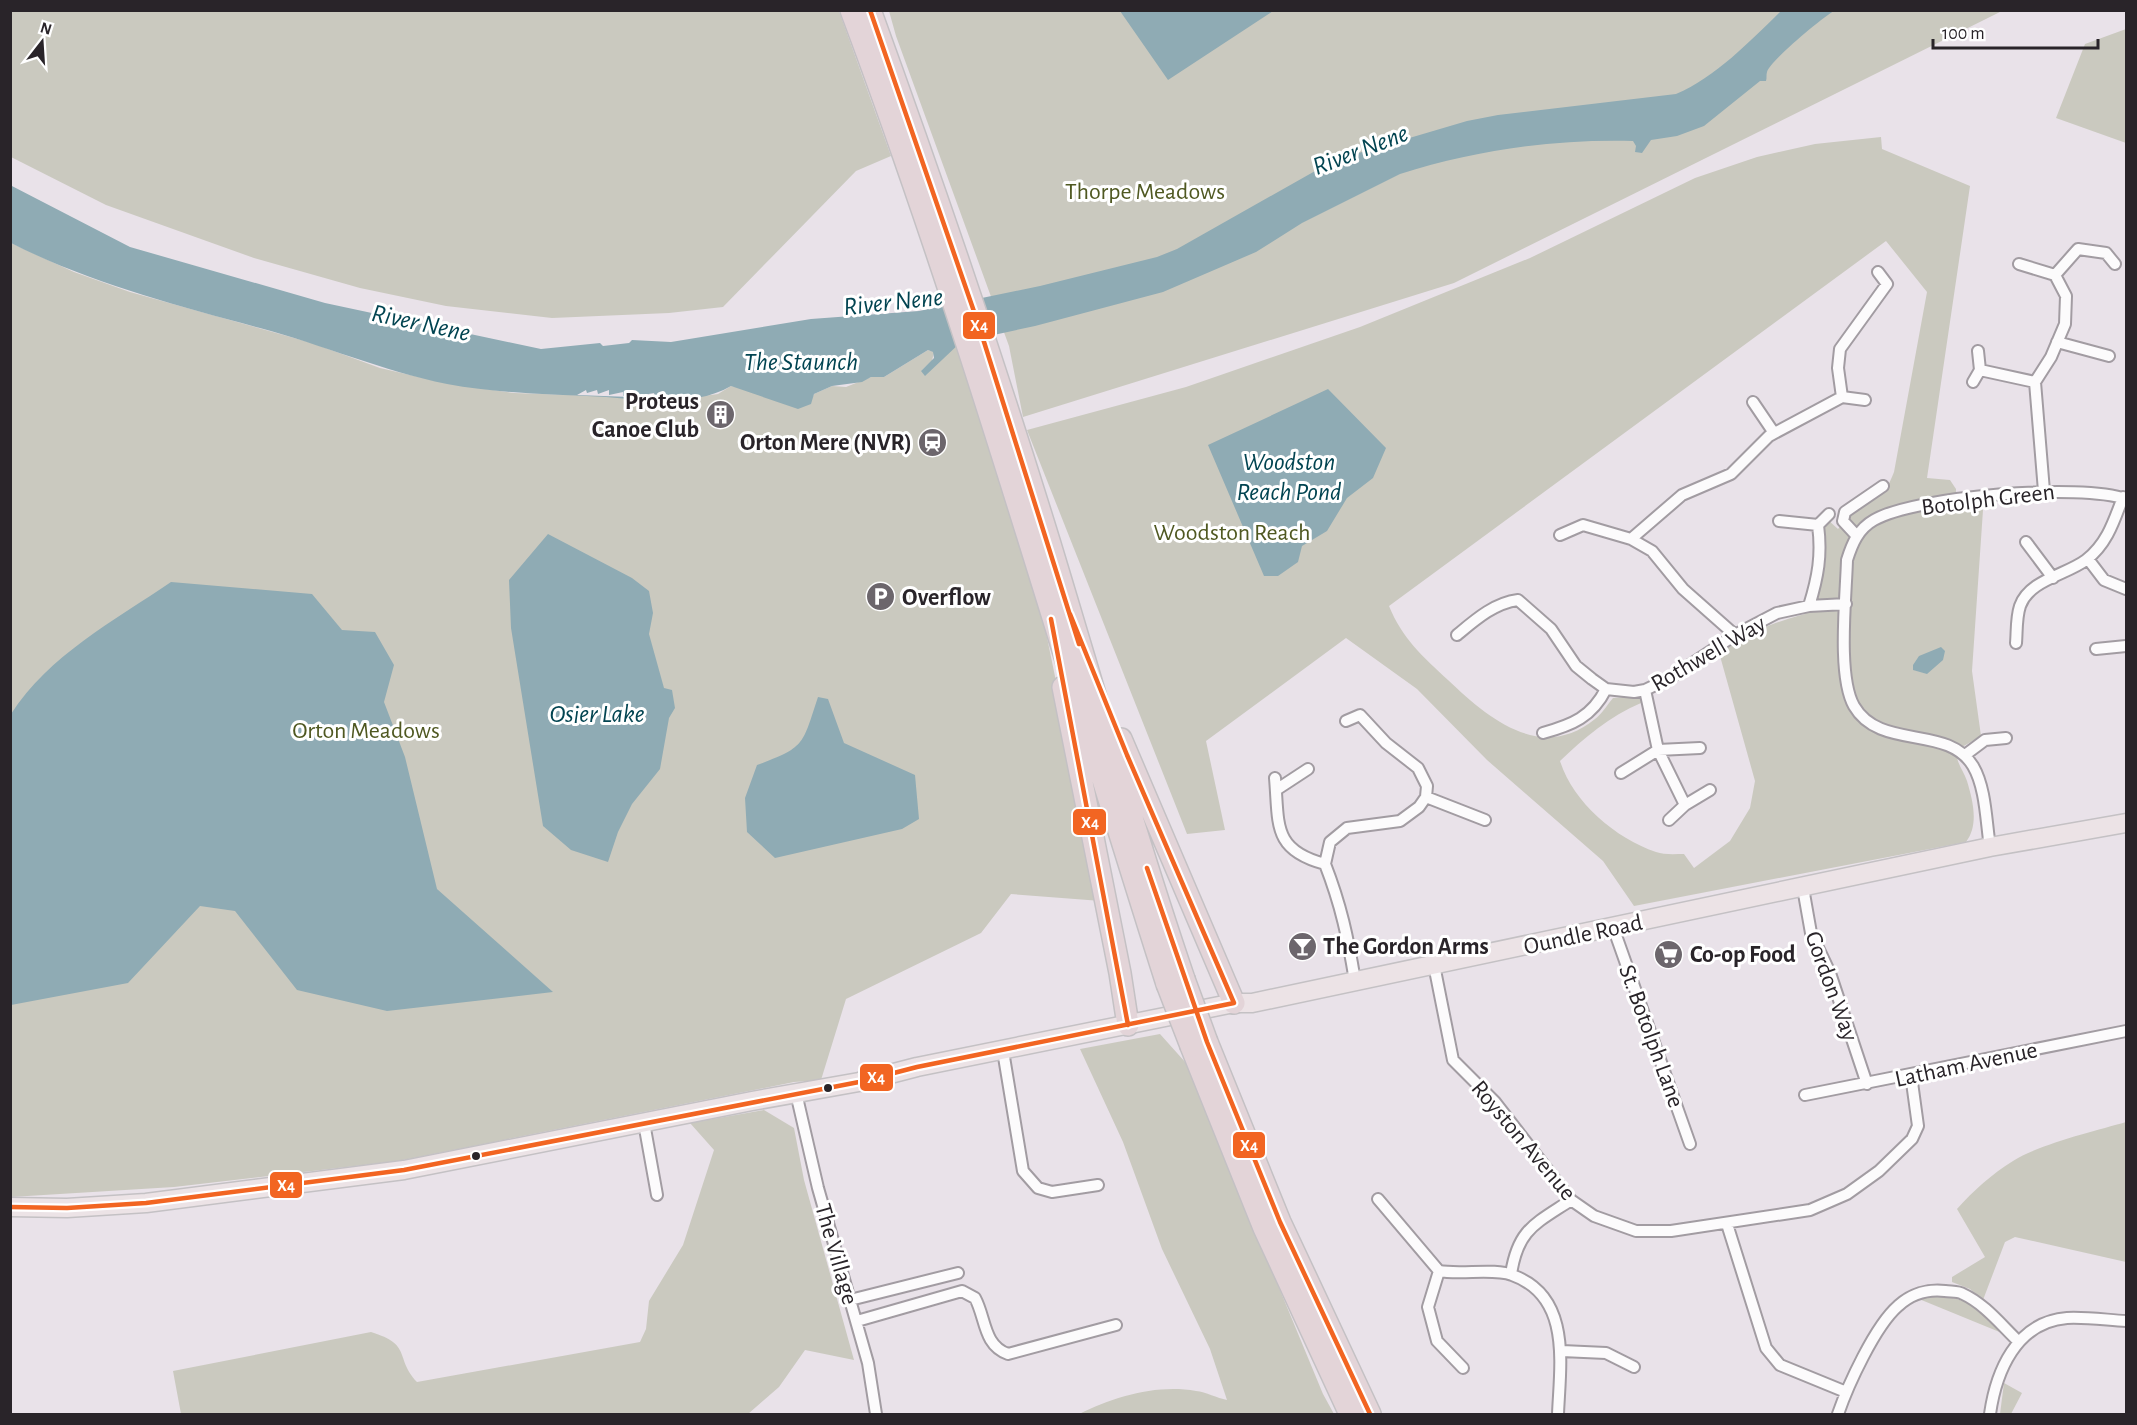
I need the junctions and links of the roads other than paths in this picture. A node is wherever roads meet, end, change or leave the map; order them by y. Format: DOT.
graph roads {
  1 [pos="851,10"];
  2 [pos="870,10"];
  3 [pos="900,117"];
  4 [pos="2019,264"];
  5 [pos="2115,264"];
  6 [pos="1878,272"];
  7 [pos="2055,275"];
  8 [pos="2057,342"];
  9 [pos="1978,351"];
  10 [pos="2109,356"];
  11 [pos="1980,370"];
  12 [pos="1973,382"];
  13 [pos="2035,382"];
  14 [pos="1842,397"];
  15 [pos="1865,400"];
  16 [pos="1753,402"];
  17 [pos="1774,433"];
  18 [pos="1883,486"];
  19 [pos="2044,491"];
  20 [pos="2125,498"];
  21 [pos="1829,514"];
  22 [pos="1779,520"];
  23 [pos="1818,525"];
  24 [pos="1560,535"];
  25 [pos="1856,535"];
  26 [pos="1631,539"];
  27 [pos="2026,542"];
  28 [pos="2088,559"];
  29 [pos="2053,578"];
  30 [pos="2127,589"];
  31 [pos="1846,604"];
  32 [pos="1809,606"];
  33 [pos="1060,614"];
  34 [pos="1457,635"];
  35 [pos="1735,635"];
  36 [pos="2016,643"];
  37 [pos="2127,646"];
  38 [pos="2096,649"];
  39 [pos="1606,689"];
  40 [pos="1645,690"];
  41 [pos="1346,721"];
  42 [pos="1543,733"];
  43 [pos="2006,738"];
  44 [pos="1700,748"];
  45 [pos="1658,750"];
  46 [pos="1965,755"];
  47 [pos="1308,769"];
  48 [pos="1621,773"];
  49 [pos="1275,778"];
  50 [pos="1276,790"];
  51 [pos="1710,790"];
  52 [pos="1426,797"];
  53 [pos="1686,805"];
  54 [pos="1669,819"];
  55 [pos="1485,820"];
  56 [pos="2127,822"];
  57 [pos="1990,847"];
  58 [pos="1324,864"];
  59 [pos="1803,888"];
  60 [pos="1613,927"];
  61 [pos="1434,965"];
  62 [pos="1356,981"];
  63 [pos="1234,1003"];
  64 [pos="1128,1025"];
  65 [pos="2127,1031"];
  66 [pos="1199,1044"];
  67 [pos="1003,1052"];
  68 [pos="1911,1075"];
  69 [pos="1867,1084"];
  70 [pos="796,1093"];
  71 [pos="1805,1095"];
  72 [pos="644,1123"];
  73 [pos="1690,1144"];
  74 [pos="1098,1185"];
  75 [pos="657,1195"];
  76 [pos="1378,1199"];
  77 [pos="1571,1200"];
  78 [pos="10,1208"];
  79 [pos="1727,1224"];
  80 [pos="1439,1271"];
  81 [pos="958,1273"];
  82 [pos="1511,1274"];
  83 [pos="850,1300"];
  84 [pos="856,1321"];
  85 [pos="2127,1321"];
  86 [pos="1116,1325"];
  87 [pos="2019,1342"];
  88 [pos="1562,1351"];
  89 [pos="1634,1367"];
  90 [pos="1463,1368"];
  91 [pos="1846,1392"];
  92 [pos="876,1414"];
  93 [pos="1350,1414"];
  94 [pos="1370,1414"];
  95 [pos="1558,1414"];
  96 [pos="1838,1414"];
  97 [pos="1990,1414"];
  1 -- 3 [label="highway"];
  2 -- 3 [label="highway"];
  3 -- 33 [label="highway"];
  4 -- 7 [label="street"];
  5 -- 7 [label="street"];
  6 -- 14 [label="street"];
  7 -- 8 [label="street"];
  8 -- 10 [label="street"];
  8 -- 13 [label="street"];
  9 -- 11 [label="street"];
  11 -- 12 [label="street"];
  11 -- 13 [label="street"];
  13 -- 19 [label="street"];
  14 -- 15 [label="street"];
  14 -- 17 [label="street"];
  16 -- 17 [label="street"];
  17 -- 26 [label="street"];
  18 -- 25 [label="street"];
  19 -- 20 [label="street, Botolph Green"];
  19 -- 25 [label="street, Botolph Green"];
  20 -- 28 [label="street"];
  21 -- 23 [label="street"];
  22 -- 23 [label="street"];
  23 -- 32 [label="street"];
  24 -- 26 [label="street"];
  25 -- 31 [label="street"];
  26 -- 35 [label="street"];
  27 -- 29 [label="street"];
  28 -- 29 [label="street"];
  28 -- 30 [label="street"];
  29 -- 36 [label="street"];
  31 -- 32 [label="street, Rothwell Way"];
  31 -- 46 [label="street"];
  32 -- 35 [label="street, Rothwell Way"];
  33 -- 63 [label="highway"];
  33 -- 64 [label="highway"];
  33 -- 66 [label="highway, bridge"];
  34 -- 39 [label="street"];
  35 -- 40 [label="street, Rothwell Way"];
  37 -- 38 [label="street"];
  39 -- 40 [label="street, Rothwell Way"];
  39 -- 42 [label="street"];
  40 -- 45 [label="street"];
  41 -- 52 [label="street"];
  43 -- 46 [label="street"];
  44 -- 45 [label="street"];
  45 -- 48 [label="street"];
  45 -- 53 [label="street"];
  46 -- 57 [label="street"];
  47 -- 50 [label="street"];
  49 -- 50 [label="street"];
  50 -- 58 [label="street"];
  51 -- 53 [label="street"];
  52 -- 55 [label="street"];
  52 -- 58 [label="street"];
  53 -- 54 [label="street"];
  56 -- 57 [label="main road, Oundle Road"];
  57 -- 59 [label="main road, Oundle Road"];
  58 -- 62 [label="street"];
  59 -- 60 [label="main road, Oundle Road"];
  59 -- 69 [label="street, Gordon Way"];
  60 -- 61 [label="main road, Oundle Road"];
  60 -- 73 [label="street, St. Botolph Lane"];
  61 -- 62 [label="main road, Oundle Road"];
  61 -- 77 [label="street, Royston Avenue"];
  62 -- 63 [label="main road, Oundle Road"];
  63 -- 64 [label="main road, Oundle Road"];
  64 -- 67 [label="main road, Oundle Road"];
  65 -- 68 [label="street, Latham Avenue"];
  66 -- 93 [label="highway"];
  66 -- 94 [label="highway"];
  67 -- 70 [label="main road, Oundle Road"];
  67 -- 74 [label="street"];
  68 -- 69 [label="street, Latham Avenue"];
  68 -- 79 [label="street, Royston Avenue"];
  69 -- 71 [label="street, Latham Avenue"];
  70 -- 72 [label="main road, Oundle Road"];
  70 -- 83 [label="street, The Village"];
  72 -- 75 [label="street"];
  72 -- 78 [label="main road, Oundle Road"];
  76 -- 80 [label="street"];
  77 -- 79 [label="street, Royston Avenue"];
  77 -- 82 [label="street"];
  79 -- 91 [label="street"];
  80 -- 82 [label="street"];
  80 -- 90 [label="street"];
  81 -- 83 [label="street"];
  82 -- 88 [label="street"];
  83 -- 84 [label="street, The Village"];
  84 -- 86 [label="street"];
  84 -- 92 [label="street, The Village"];
  85 -- 87 [label="street"];
  87 -- 91 [label="street"];
  87 -- 97 [label="street"];
  88 -- 89 [label="street"];
  88 -- 95 [label="street"];
  91 -- 96 [label="street"];
}
